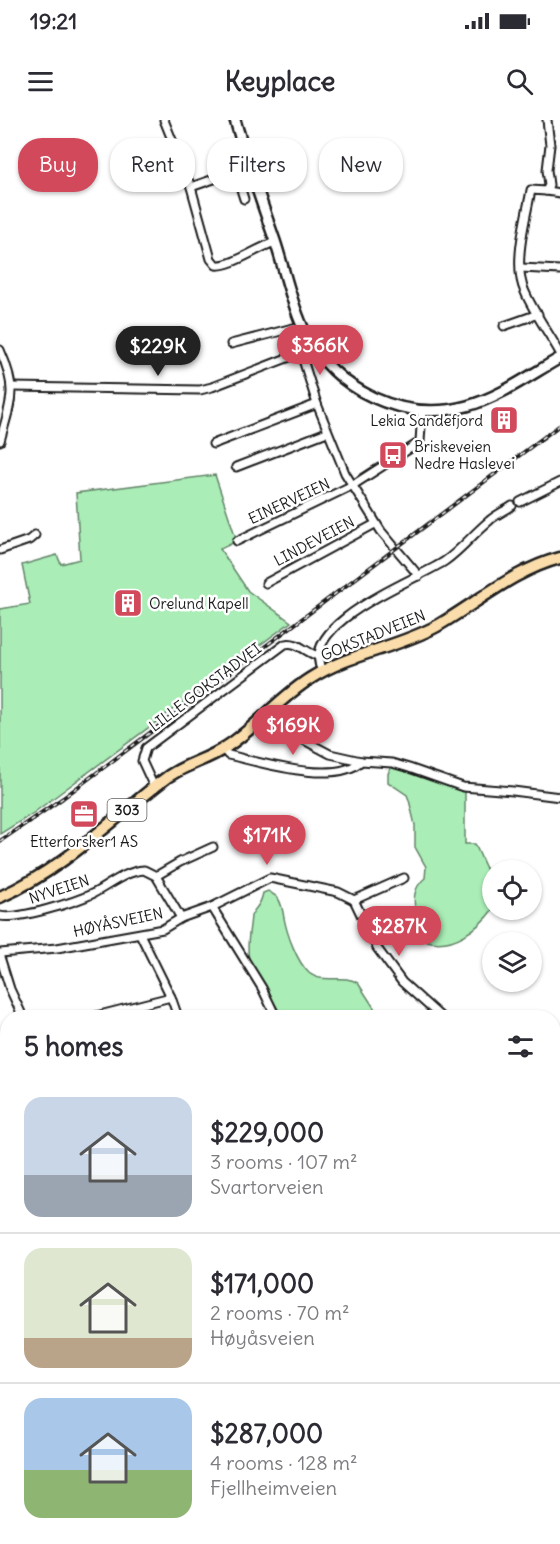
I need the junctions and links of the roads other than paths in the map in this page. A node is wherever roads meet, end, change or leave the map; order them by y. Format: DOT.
graph roads {
  1 [pos="164,120"];
  2 [pos="235,120"];
  3 [pos="547,120"];
  4 [pos="171,138"];
  5 [pos="546,191"];
  6 [pos="192,192"];
  7 [pos="242,192"];
  8 [pos="560,193"];
  9 [pos="244,198"];
  10 [pos="275,242"];
  11 [pos="521,268"];
  12 [pos="560,270"];
  13 [pos="538,314"];
  14 [pos="504,326"];
  15 [pos="231,344"];
  16 [pos="0,350"];
  17 [pos="300,352"];
  18 [pos="560,353"];
  19 [pos="560,358"];
  20 [pos="12,387"];
  21 [pos="317,404"];
  22 [pos="422,410"];
  23 [pos="327,432"];
  24 [pos="0,441"];
  25 [pos="213,444"];
  26 [pos="236,467"];
  27 [pos="560,482"];
  28 [pos="353,485"];
  29 [pos="520,502"];
  30 [pos="512,506"];
  31 [pos="375,524"];
  32 [pos="35,535"];
  33 [pos="237,541"];
  34 [pos="0,550"];
  35 [pos="560,559"];
  36 [pos="419,576"];
  37 [pos="266,583"];
  38 [pos="318,656"];
  39 [pos="322,671"];
  40 [pos="270,709"];
  41 [pos="223,749"];
  42 [pos="361,761"];
  43 [pos="154,787"];
  44 [pos="560,797"];
  45 [pos="213,847"];
  46 [pos="156,876"];
  47 [pos="404,878"];
  48 [pos="0,897"];
  49 [pos="354,900"];
  50 [pos="212,907"];
  51 [pos="0,915"];
  52 [pos="181,918"];
  53 [pos="140,934"];
  54 [pos="0,952"];
  55 [pos="0,957"];
  56 [pos="171,997"];
  57 [pos="20,1010"];
  58 [pos="120,1010"];
  59 [pos="176,1010"];
  60 [pos="273,1010"];
  61 [pos="433,1010"];
  1 -- 4 [label="street"];
  2 -- 10 [label="main road"];
  3 -- 5 [label="street"];
  5 -- 8 [label="street"];
  5 -- 11 [label="street"];
  6 -- 10 [label="street"];
  7 -- 9 [label="street"];
  10 -- 22 [label="main road"];
  11 -- 12 [label="street"];
  11 -- 13 [label="street"];
  13 -- 14 [label="street"];
  13 -- 18 [label="street"];
  15 -- 17 [label="street"];
  16 -- 20 [label="street"];
  17 -- 20 [label="street"];
  17 -- 21 [label="street"];
  19 -- 22 [label="main road"];
  20 -- 24 [label="street"];
  21 -- 23 [label="street"];
  21 -- 25 [label="street"];
  22 -- 28 [label="street, EINERVEIEN"];
  23 -- 26 [label="street"];
  23 -- 28 [label="street"];
  27 -- 29 [label="street"];
  28 -- 31 [label="street"];
  28 -- 33 [label="street, EINERVEIEN"];
  30 -- 36 [label="street"];
  31 -- 36 [label="street"];
  31 -- 37 [label="street, LINDEVEIEN"];
  32 -- 34 [label="street"];
  35 -- 39 [label="main road, GOKSTADVEIEN / 303"];
  36 -- 38 [label="street"];
  38 -- 39 [label="street"];
  38 -- 43 [label="street, LILLE GOKSTADVEI"];
  39 -- 40 [label="main road, GOKSTADVEIEN / 303"];
  40 -- 41 [label="main road, GOKSTADVEIEN / 303"];
  40 -- 42 [label="street"];
  41 -- 42 [label="street"];
  41 -- 43 [label="main road, GOKSTADVEIEN / 303"];
  42 -- 44 [label="street"];
  43 -- 48 [label="main road, GOKSTADVEIEN / 303"];
  45 -- 46 [label="street"];
  46 -- 51 [label="street, NYVEIEN"];
  46 -- 52 [label="street"];
  47 -- 49 [label="street"];
  49 -- 50 [label="street, HØYÅSVEIEN"];
  49 -- 61 [label="street"];
  50 -- 52 [label="street, HØYÅSVEIEN"];
  50 -- 60 [label="street"];
  52 -- 53 [label="street, HØYÅSVEIEN"];
  53 -- 54 [label="street, HØYÅSVEIEN"];
  53 -- 56 [label="street"];
  55 -- 57 [label="street"];
  56 -- 58 [label="street"];
  56 -- 59 [label="street"];
}
